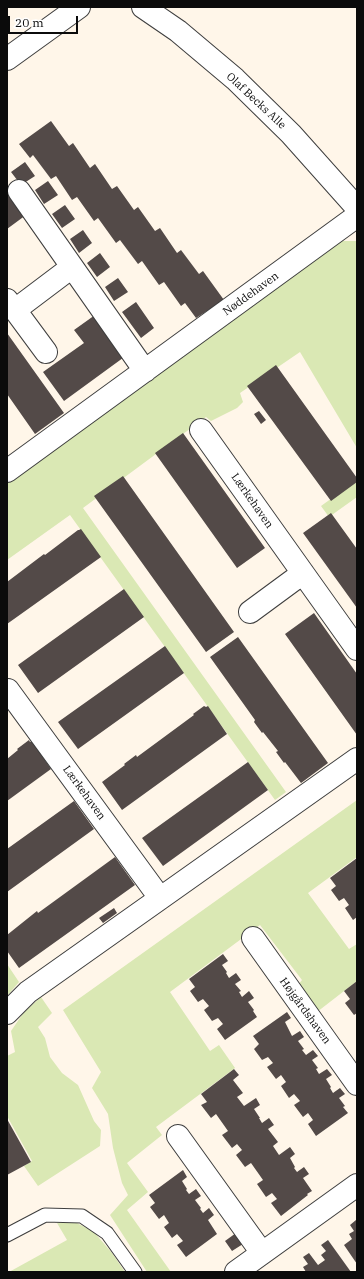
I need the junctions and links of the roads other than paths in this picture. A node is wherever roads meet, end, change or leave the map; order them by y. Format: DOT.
graph roads {
  1 [pos="79,7"];
  2 [pos="143,7"];
  3 [pos="7,59"];
  4 [pos="19,191"];
  5 [pos="357,208"];
  6 [pos="357,216"];
  7 [pos="72,267"];
  8 [pos="11,305"];
  9 [pos="46,352"];
  10 [pos="145,371"];
  11 [pos="201,430"];
  12 [pos="7,471"];
  13 [pos="303,573"];
  14 [pos="250,612"];
  15 [pos="357,649"];
  16 [pos="7,691"];
  17 [pos="357,759"];
  18 [pos="160,898"];
  19 [pos="253,938"];
  20 [pos="7,1013"];
  21 [pos="357,1084"];
  22 [pos="178,1136"];
  23 [pos="357,1185"];
  24 [pos="7,1235"];
  25 [pos="262,1253"];
  26 [pos="135,1272"];
  27 [pos="236,1272"];
  1 -- 3 [label="street"];
  2 -- 5 [label="street, Olaf Becks Alle"];
  4 -- 7 [label="street"];
  6 -- 10 [label="street, Nøddehaven"];
  7 -- 8 [label="street"];
  7 -- 10 [label="street"];
  8 -- 9 [label="street"];
  10 -- 12 [label="street, Nøddehaven"];
  11 -- 13 [label="street, Lærkehaven"];
  13 -- 14 [label="street"];
  13 -- 15 [label="street, Lærkehaven"];
  16 -- 18 [label="street, Lærkehaven"];
  17 -- 18 [label="street"];
  18 -- 20 [label="street"];
  19 -- 21 [label="street, Højgårdshaven"];
  22 -- 25 [label="street"];
  23 -- 25 [label="street"];
  24 -- 26 [label="lane"];
  25 -- 27 [label="street"];
}
